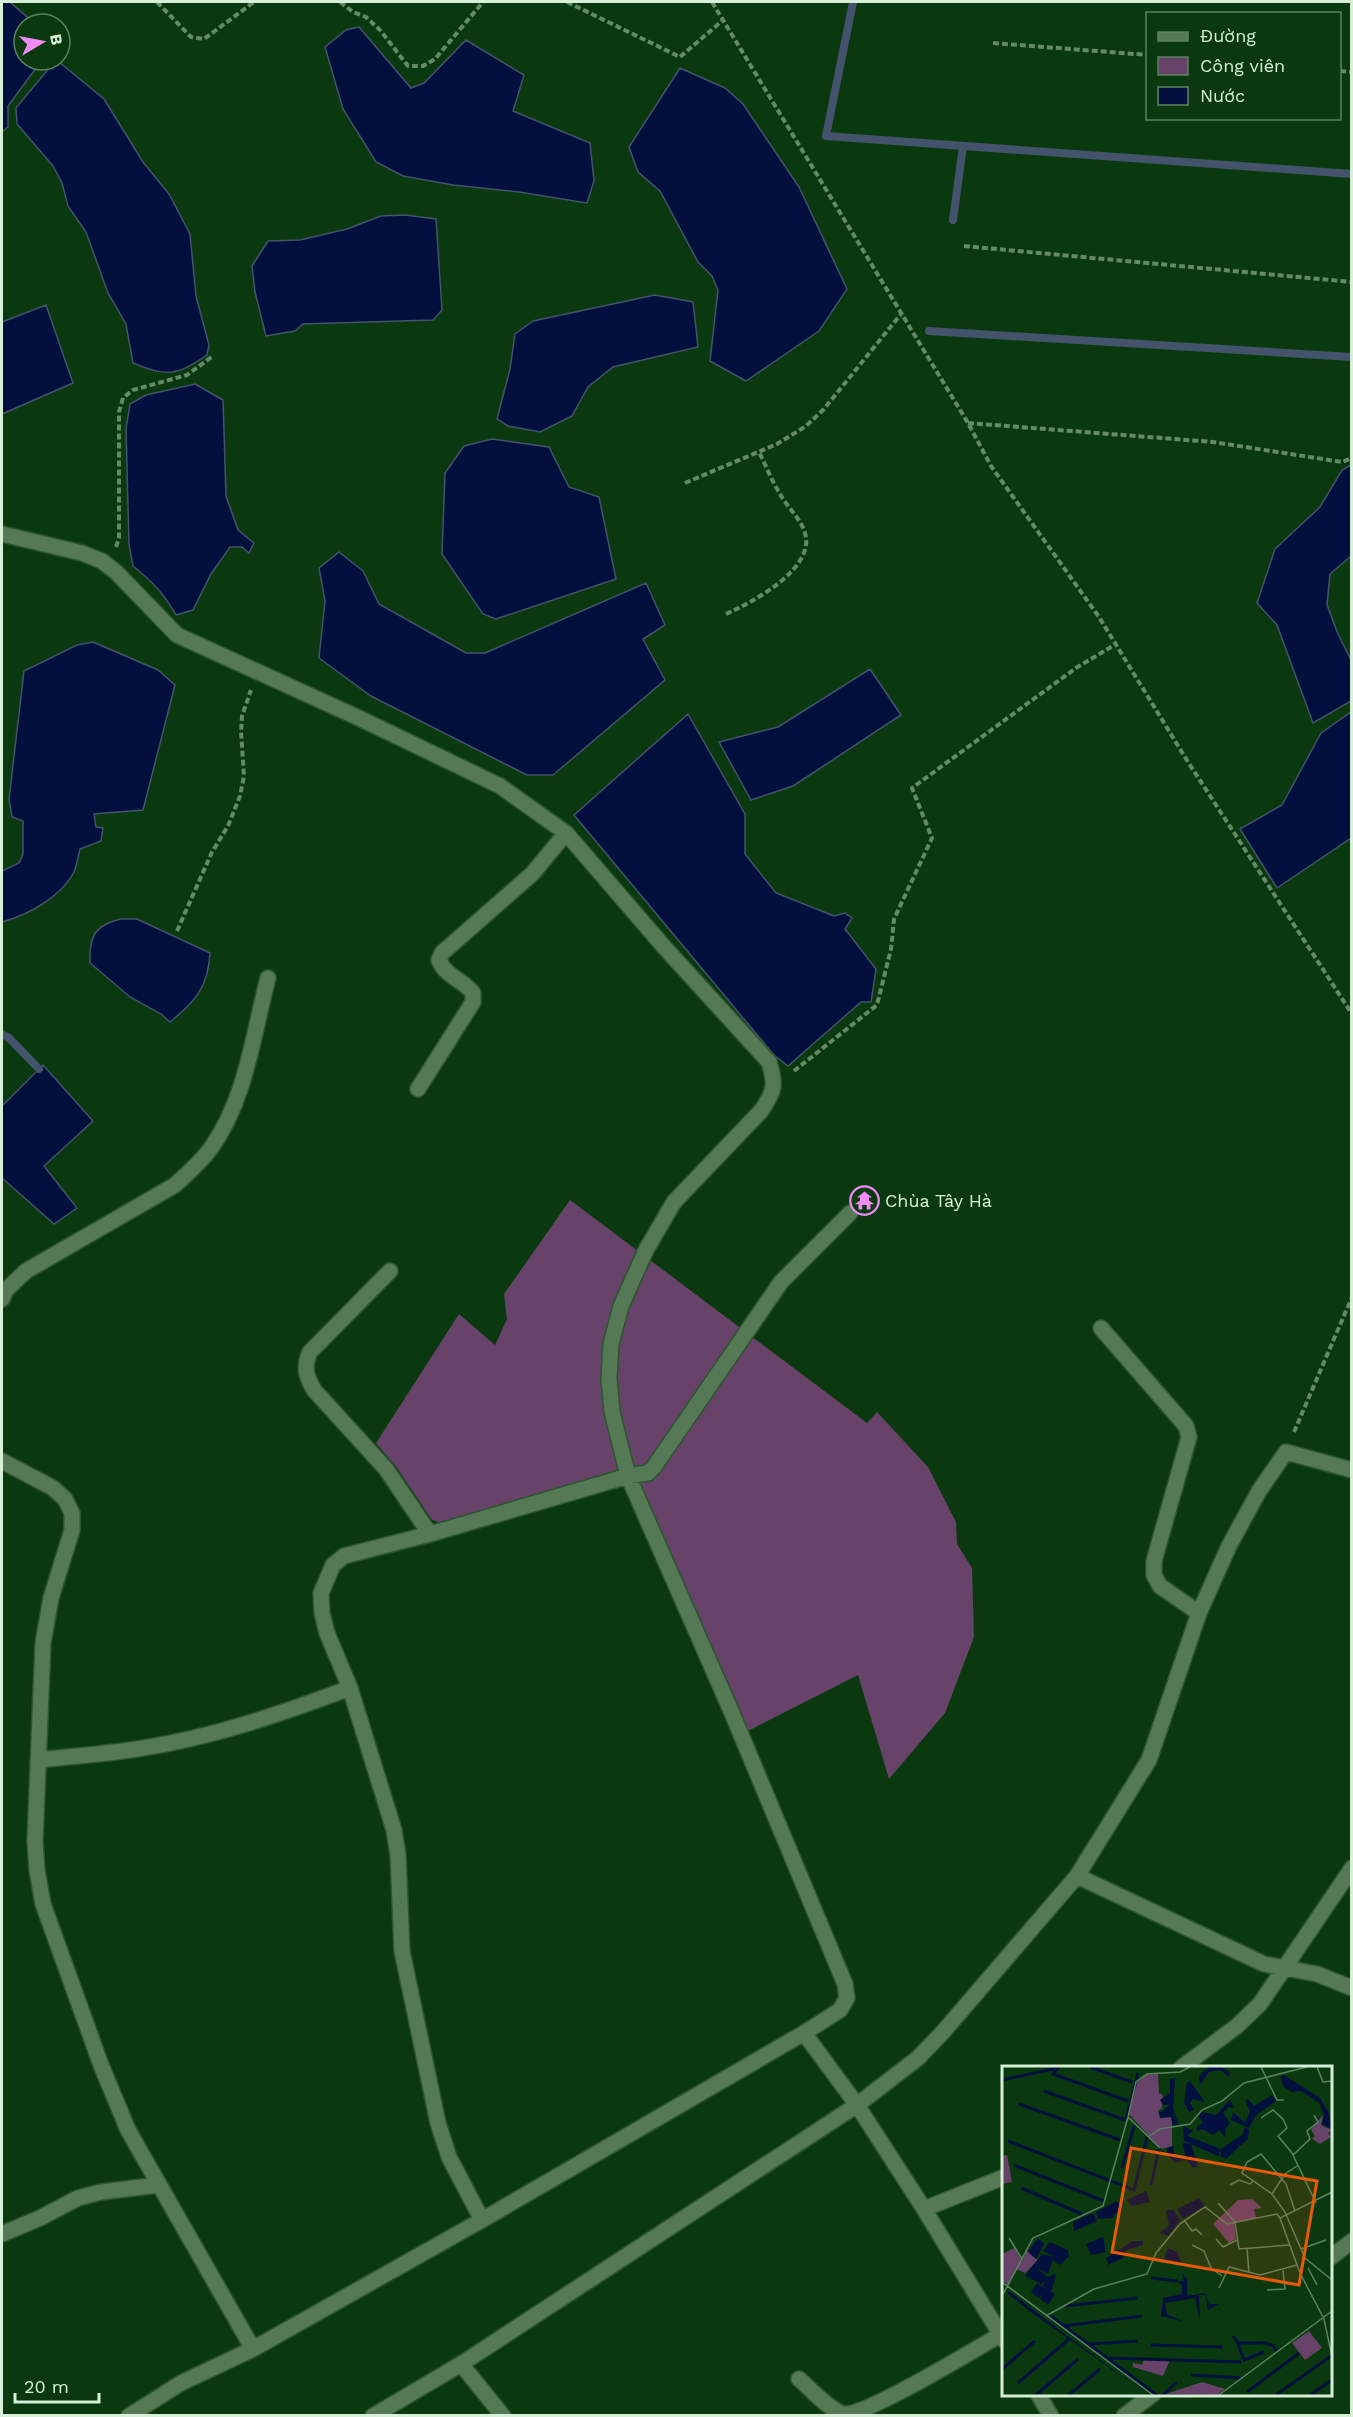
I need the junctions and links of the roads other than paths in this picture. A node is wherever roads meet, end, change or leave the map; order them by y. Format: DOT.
graph roads {
  1 [pos="2,534"];
  2 [pos="566,833"];
  3 [pos="268,978"];
  4 [pos="418,1089"];
  5 [pos="850,1213"];
  6 [pos="390,1271"];
  7 [pos="2,1299"];
  8 [pos="1101,1328"];
  9 [pos="2,1461"];
  10 [pos="1352,1470"];
  11 [pos="628,1476"];
  12 [pos="430,1534"];
  13 [pos="1199,1613"];
  14 [pos="350,1688"];
  15 [pos="38,1760"];
  16 [pos="1352,1868"];
  17 [pos="1077,1876"];
  18 [pos="1285,1969"];
  19 [pos="1352,1988"];
  20 [pos="804,2033"];
  21 [pos="1181,2066"];
  22 [pos="857,2105"];
  23 [pos="1002,2178"];
  24 [pos="158,2185"];
  25 [pos="924,2209"];
  26 [pos="482,2220"];
  27 [pos="2,2234"];
  28 [pos="1352,2241"];
  29 [pos="1332,2256"];
  30 [pos="1002,2338"];
  31 [pos="252,2349"];
  32 [pos="461,2364"];
  33 [pos="799,2379"];
  34 [pos="1039,2396"];
  35 [pos="1150,2396"];
  36 [pos="129,2415"];
  37 [pos="373,2415"];
  38 [pos="503,2415"];
  39 [pos="1051,2415"];
  40 [pos="1124,2415"];
  1 -- 2 [label="street"];
  2 -- 4 [label="street"];
  2 -- 11 [label="street"];
  3 -- 7 [label="street"];
  5 -- 11 [label="street"];
  6 -- 12 [label="street"];
  8 -- 13 [label="street"];
  9 -- 15 [label="street"];
  10 -- 13 [label="street"];
  11 -- 12 [label="street"];
  11 -- 20 [label="street"];
  12 -- 14 [label="street"];
  13 -- 17 [label="street"];
  14 -- 15 [label="street"];
  14 -- 26 [label="street"];
  15 -- 24 [label="street"];
  16 -- 18 [label="street"];
  17 -- 18 [label="street"];
  17 -- 22 [label="street"];
  18 -- 19 [label="street"];
  18 -- 21 [label="street"];
  20 -- 22 [label="street"];
  20 -- 26 [label="street"];
  22 -- 25 [label="street"];
  22 -- 32 [label="street"];
  23 -- 25 [label="street"];
  24 -- 27 [label="street"];
  24 -- 31 [label="street"];
  25 -- 30 [label="street"];
  26 -- 31 [label="street"];
  28 -- 29 [label="street"];
  30 -- 33 [label="street"];
  31 -- 36 [label="street"];
  32 -- 37 [label="street"];
  32 -- 38 [label="street"];
  34 -- 39 [label="street"];
  35 -- 40 [label="street"];
}
